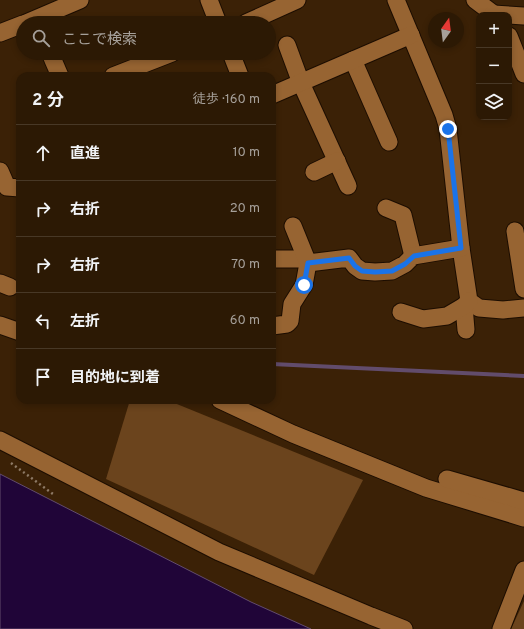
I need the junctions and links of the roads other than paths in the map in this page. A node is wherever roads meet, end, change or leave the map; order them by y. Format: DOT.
graph roads {
  1 [pos="80,0"];
  2 [pos="209,0"];
  3 [pos="297,0"];
  4 [pos="396,0"];
  5 [pos="475,0"];
  6 [pos="491,12"];
  7 [pos="512,15"];
  8 [pos="44,16"];
  9 [pos="215,16"];
  10 [pos="262,16"];
  11 [pos="524,16"];
  12 [pos="16,28"];
  13 [pos="0,34"];
  14 [pos="411,35"];
  15 [pos="512,44"];
  16 [pos="287,45"];
  17 [pos="53,60"];
  18 [pos="154,60"];
  19 [pos="234,60"];
  20 [pos="353,60"];
  21 [pos="58,72"];
  22 [pos="123,72"];
  23 [pos="238,72"];
  24 [pos="524,74"];
  25 [pos="301,83"];
  26 [pos="276,93"];
  27 [pos="389,142"];
  28 [pos="337,161"];
  29 [pos="0,171"];
  30 [pos="314,172"];
  31 [pos="348,186"];
  32 [pos="16,188"];
  33 [pos="386,208"];
  34 [pos="293,226"];
  35 [pos="515,231"];
  36 [pos="461,248"];
  37 [pos="414,256"];
  38 [pos="276,259"];
  39 [pos="308,263"];
  40 [pos="524,289"];
  41 [pos="466,303"];
  42 [pos="524,308"];
  43 [pos="401,312"];
  44 [pos="0,325"];
  45 [pos="276,325"];
  46 [pos="466,330"];
  47 [pos="16,331"];
  48 [pos="229,404"];
  49 [pos="3,441"];
  50 [pos="447,479"];
  51 [pos="524,501"];
  52 [pos="524,518"];
  53 [pos="524,570"];
  54 [pos="404,629"];
  55 [pos="501,629"];
  1 -- 8 [label="street"];
  2 -- 9 [label="street"];
  3 -- 10 [label="street"];
  4 -- 14 [label="street"];
  5 -- 6 [label="street"];
  7 -- 11 [label="street"];
  12 -- 13 [label="street"];
  14 -- 20 [label="street"];
  14 -- 36 [label="street"];
  15 -- 24 [label="street"];
  16 -- 25 [label="street"];
  17 -- 21 [label="street"];
  18 -- 22 [label="street"];
  19 -- 23 [label="street"];
  20 -- 25 [label="street"];
  20 -- 27 [label="street"];
  25 -- 26 [label="street"];
  25 -- 28 [label="street"];
  28 -- 30 [label="street"];
  28 -- 31 [label="street"];
  29 -- 32 [label="street"];
  33 -- 37 [label="street"];
  34 -- 39 [label="street"];
  35 -- 40 [label="street"];
  36 -- 37 [label="street"];
  36 -- 41 [label="street"];
  37 -- 39 [label="street"];
  38 -- 39 [label="street"];
  39 -- 45 [label="street"];
  41 -- 42 [label="street"];
  41 -- 43 [label="street"];
  41 -- 46 [label="street"];
  44 -- 47 [label="street"];
  48 -- 52 [label="street"];
  49 -- 54 [label="street"];
  50 -- 51 [label="street"];
  53 -- 55 [label="street"];
}
